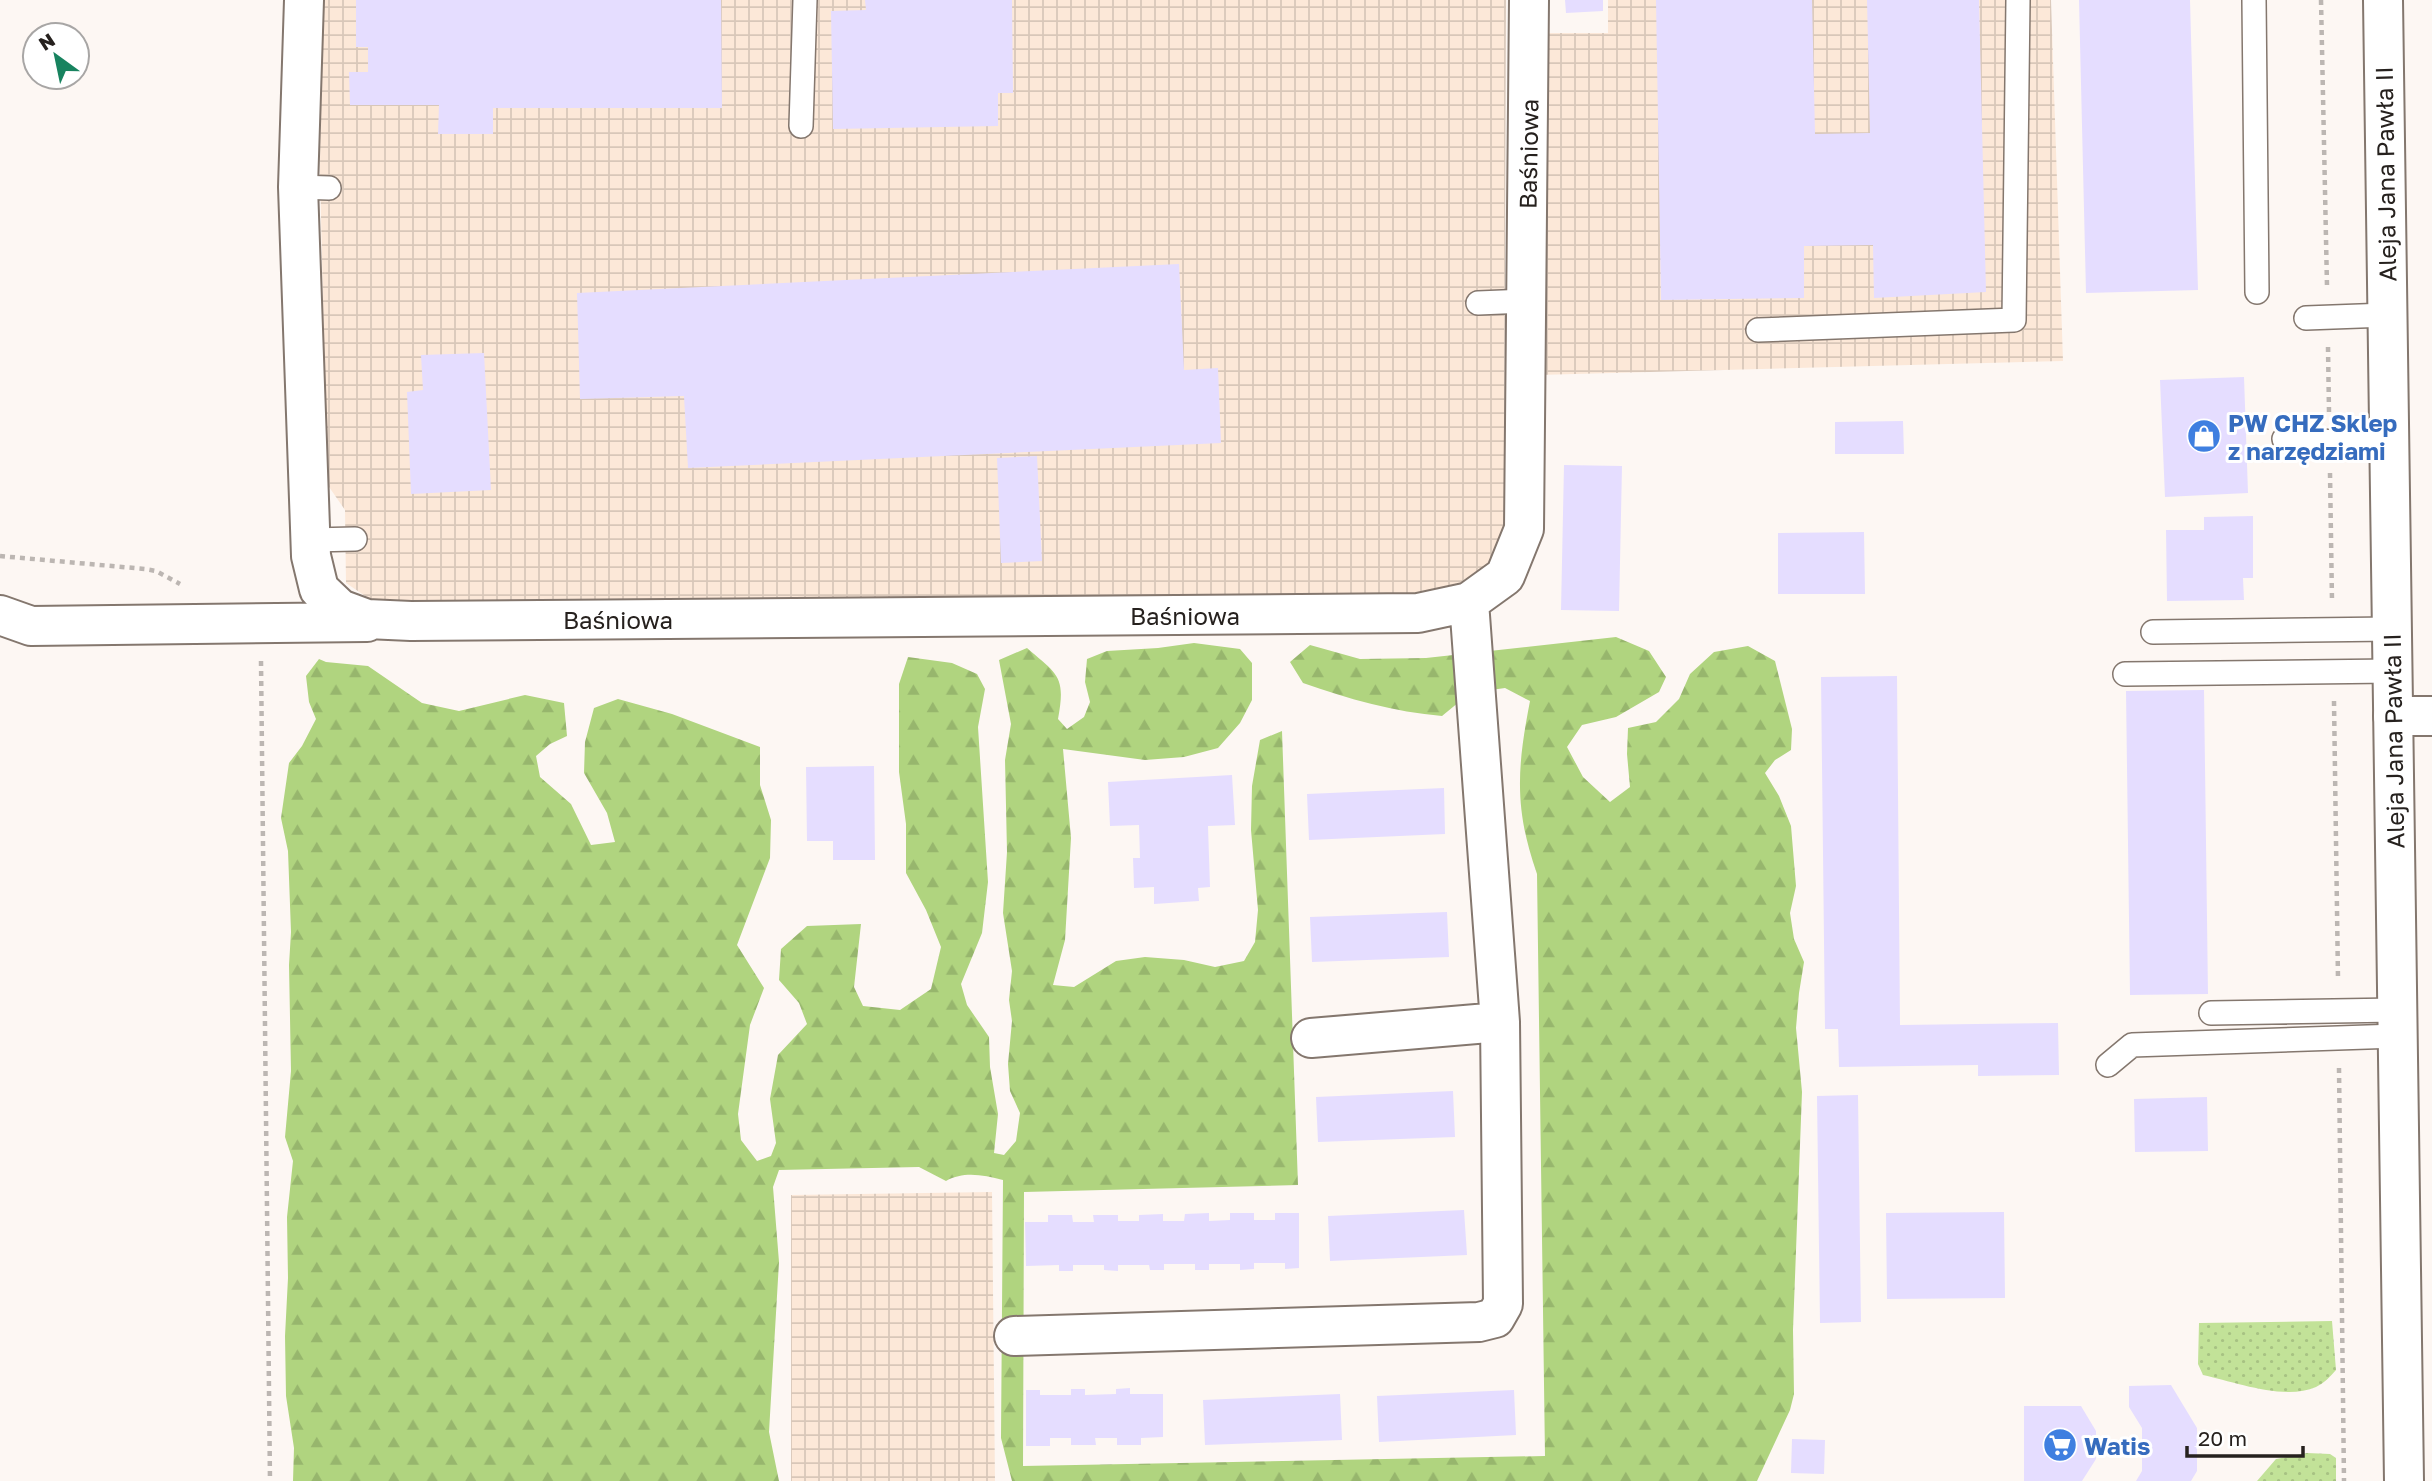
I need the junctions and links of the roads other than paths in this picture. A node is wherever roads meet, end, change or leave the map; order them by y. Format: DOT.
graph roads {
  1 [pos="304,0"];
  2 [pos="805,0"];
  3 [pos="1530,0"];
  4 [pos="2018,0"];
  5 [pos="2254,0"];
  6 [pos="2383,0"];
  7 [pos="801,126"];
  8 [pos="2258,292"];
  9 [pos="1527,301"];
  10 [pos="1479,303"];
  11 [pos="2387,315"];
  12 [pos="2317,317"];
  13 [pos="1758,330"];
  14 [pos="2284,439"];
  15 [pos="2389,445"];
  16 [pos="355,539"];
  17 [pos="311,548"];
  18 [pos="1469,602"];
  19 [pos="411,621"];
  20 [pos="10,626"];
  21 [pos="2392,629"];
  22 [pos="2153,632"];
  23 [pos="2392,671"];
  24 [pos="2125,674"];
  25 [pos="2393,716"];
  26 [pos="2432,716"];
  27 [pos="2211,1013"];
  28 [pos="1500,1022"];
  29 [pos="2397,1023"];
  30 [pos="1311,1038"];
  31 [pos="2108,1065"];
  32 [pos="1014,1336"];
  33 [pos="2404,1481"];
  1 -- 17 [label="street, Baśniowa"];
  2 -- 7 [label="lane"];
  3 -- 9 [label="street, Baśniowa"];
  4 -- 13 [label="lane"];
  5 -- 8 [label="lane"];
  6 -- 11 [label="street, Aleja Jana Pawła II"];
  9 -- 10 [label="lane"];
  9 -- 18 [label="street, Baśniowa"];
  11 -- 12 [label="lane"];
  11 -- 15 [label="street, Aleja Jana Pawła II"];
  14 -- 15 [label="lane"];
  15 -- 21 [label="street, Aleja Jana Pawła II"];
  16 -- 17 [label="lane"];
  17 -- 19 [label="street, Baśniowa"];
  18 -- 19 [label="street, Baśniowa"];
  18 -- 28 [label="street"];
  19 -- 20 [label="street"];
  21 -- 22 [label="lane"];
  21 -- 23 [label="street, Aleja Jana Pawła II"];
  23 -- 24 [label="lane"];
  23 -- 25 [label="street, Aleja Jana Pawła II"];
  25 -- 26 [label="street"];
  25 -- 29 [label="street, Aleja Jana Pawła II"];
  27 -- 29 [label="lane"];
  28 -- 30 [label="street"];
  28 -- 32 [label="street"];
  29 -- 31 [label="lane"];
  29 -- 33 [label="street, Aleja Jana Pawła II"];
}
